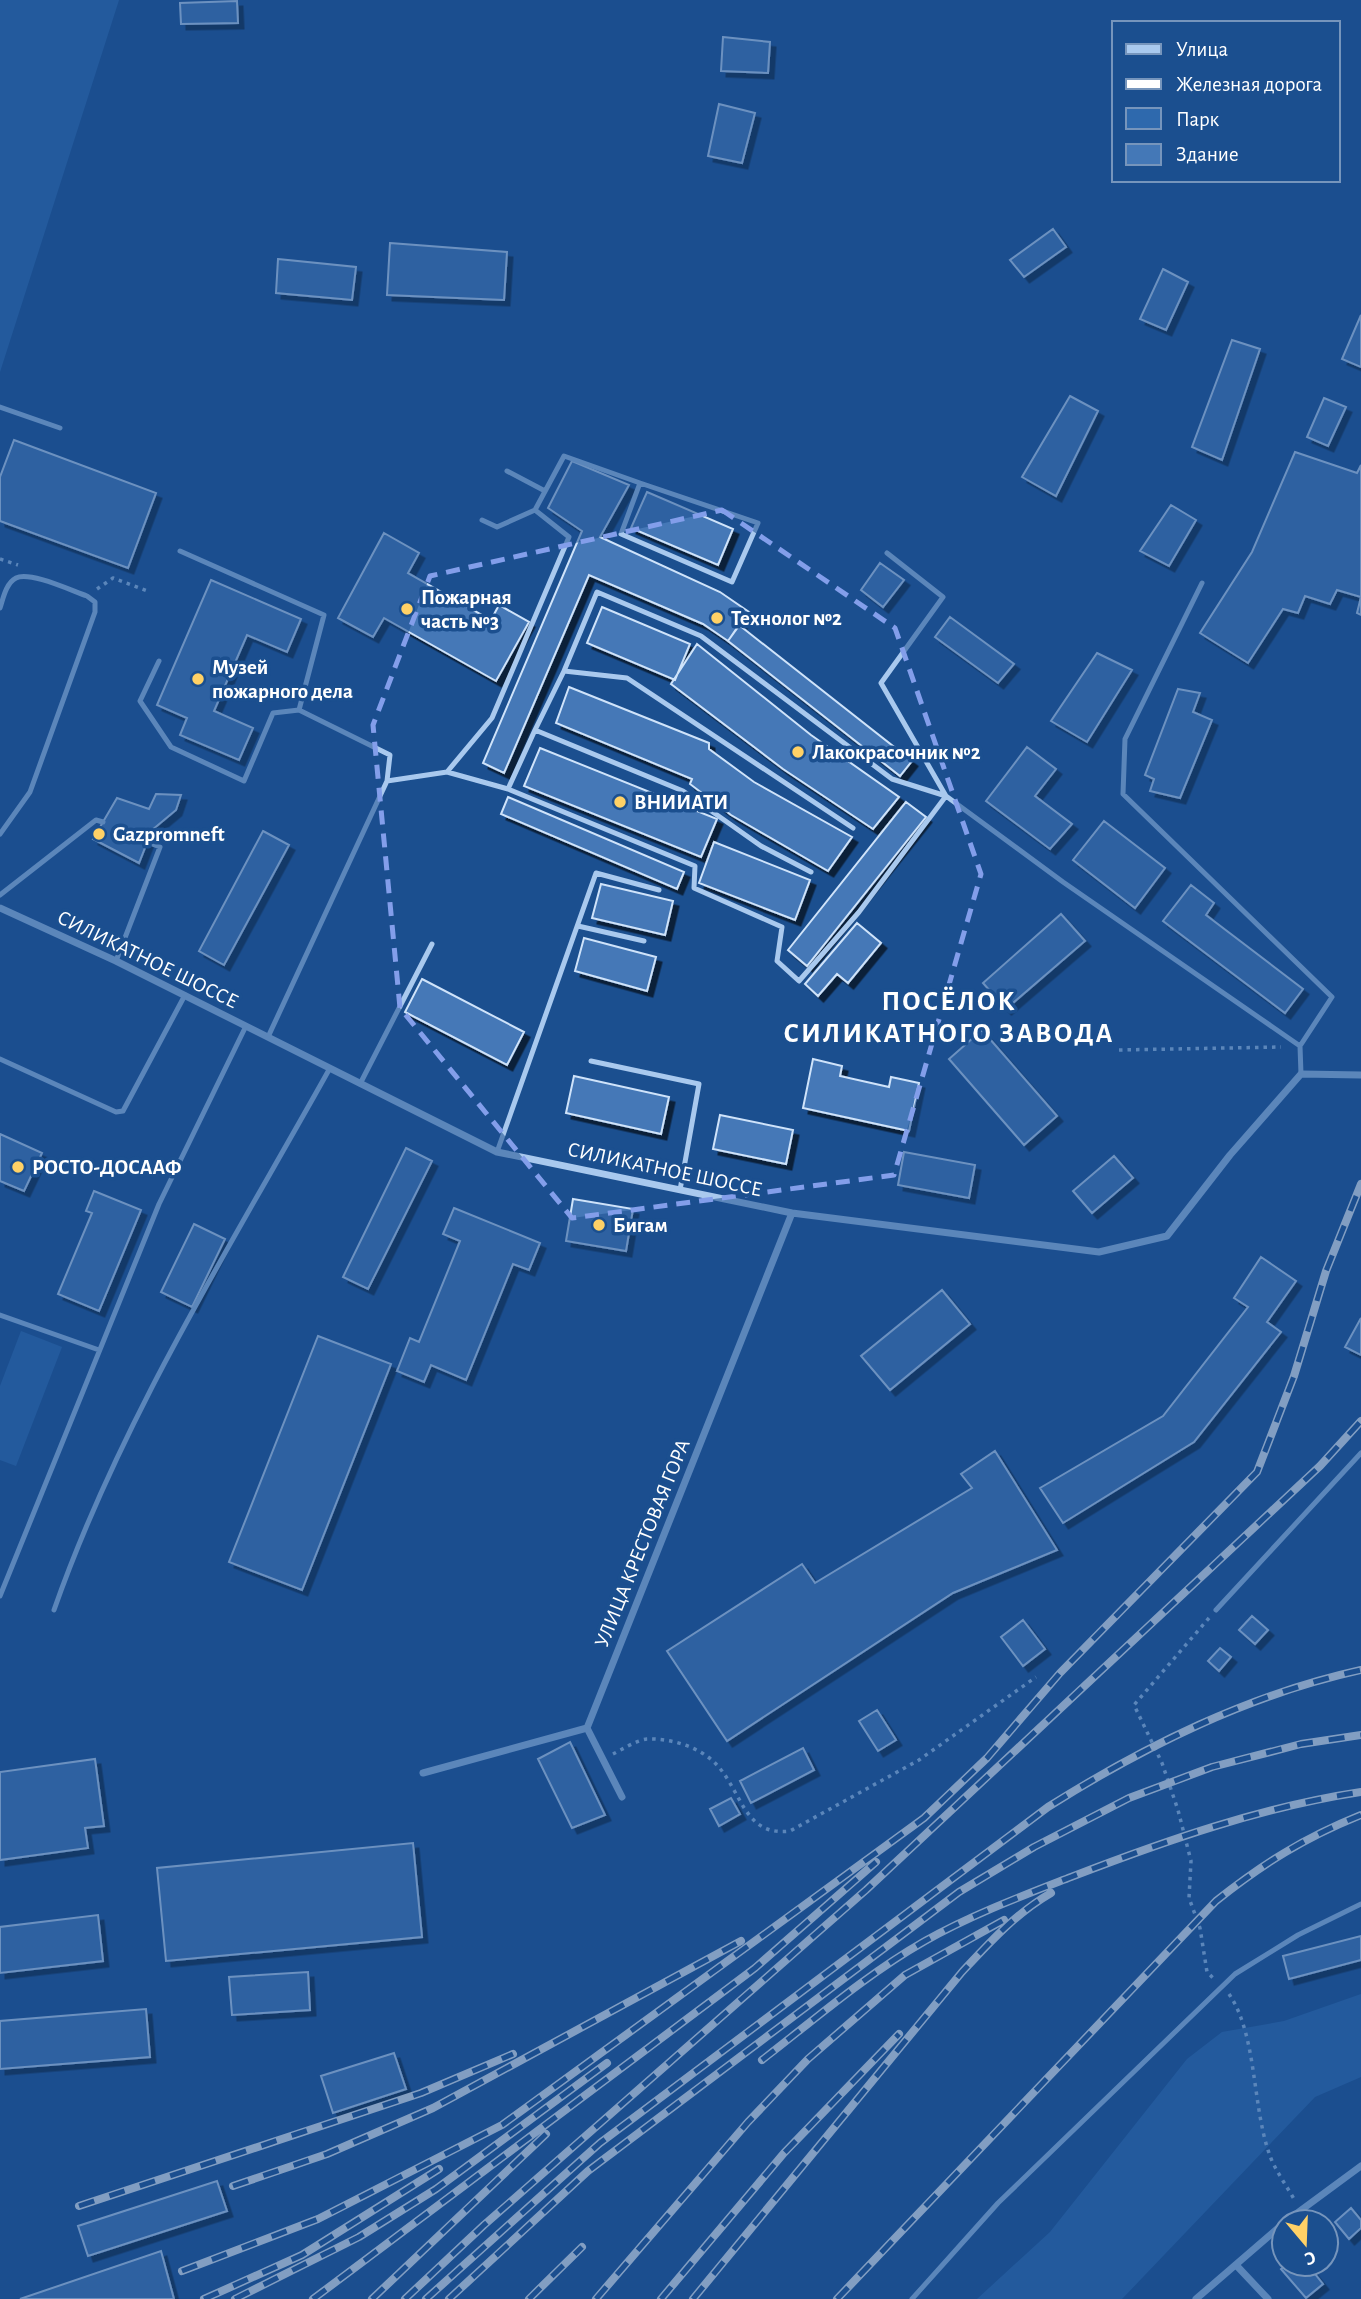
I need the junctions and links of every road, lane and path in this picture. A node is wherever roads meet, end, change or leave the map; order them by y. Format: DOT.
graph roads {
  1 [pos="0,408"];
  2 [pos="60,428"];
  3 [pos="507,471"];
  4 [pos="640,482"];
  5 [pos="545,491"];
  6 [pos="535,510"];
  7 [pos="482,520"];
  8 [pos="180,551"];
  9 [pos="887,553"];
  10 [pos="1202,583"];
  11 [pos="0,608"];
  12 [pos="159,661"];
  13 [pos="564,671"];
  14 [pos="299,710"];
  15 [pos="535,730"];
  16 [pos="447,772"];
  17 [pos="387,781"];
  18 [pos="508,789"];
  19 [pos="946,796"];
  20 [pos="103,822"];
  21 [pos="852,828"];
  22 [pos="0,834"];
  23 [pos="147,842"];
  24 [pos="811,872"];
  25 [pos="659,890"];
  26 [pos="0,895"];
  27 [pos="0,908"];
  28 [pos="578,926"];
  29 [pos="644,941"];
  30 [pos="432,944"];
  31 [pos="116,961"];
  32 [pos="185,995"];
  33 [pos="246,1026"];
  34 [pos="268,1037"];
  35 [pos="1300,1046"];
  36 [pos="1119,1050"];
  37 [pos="0,1059"];
  38 [pos="591,1061"];
  39 [pos="330,1068"];
  40 [pos="1301,1074"];
  41 [pos="1361,1075"];
  42 [pos="360,1084"];
  43 [pos="497,1152"];
  44 [pos="680,1190"];
  45 [pos="792,1213"];
  46 [pos="0,1315"];
  47 [pos="99,1350"];
  48 [pos="1361,1453"];
  49 [pos="0,1596"];
  50 [pos="54,1610"];
  51 [pos="1216,1610"];
  52 [pos="1036,1676"];
  53 [pos="587,1728"];
  54 [pos="602,1758"];
  55 [pos="423,1773"];
  56 [pos="622,1797"];
  57 [pos="1361,1904"];
  58 [pos="1222,1986"];
  59 [pos="1361,2166"];
  60 [pos="1298,2208"];
  61 [pos="1300,2208"];
  62 [pos="1270,2235"];
  63 [pos="1236,2265"];
  64 [pos="912,2299"];
  65 [pos="1196,2299"];
  66 [pos="1268,2299"];
  1 -- 2 [label="lane"];
  3 -- 5 [label="lane"];
  4 -- 4 [label="lane"];
  4 -- 5 [label="lane"];
  5 -- 6 [label="lane"];
  6 -- 7 [label="lane"];
  6 -- 16 [label="lane"];
  8 -- 14 [label="lane"];
  9 -- 19 [label="lane"];
  10 -- 35 [label="lane"];
  11 -- 22 [label="lane"];
  12 -- 14 [label="lane"];
  13 -- 15 [label="lane"];
  13 -- 19 [label="lane"];
  13 -- 21 [label="lane"];
  14 -- 17 [label="lane"];
  15 -- 18 [label="lane"];
  15 -- 24 [label="lane"];
  16 -- 17 [label="lane"];
  16 -- 18 [label="lane"];
  17 -- 34 [label="lane"];
  18 -- 19 [label="lane"];
  19 -- 35 [label="lane"];
  20 -- 26 [label="lane"];
  23 -- 31 [label="lane"];
  25 -- 28 [label="lane"];
  27 -- 31 [label="street, СИЛИКАТНОЕ ШОССЕ"];
  28 -- 29 [label="lane"];
  28 -- 43 [label="lane"];
  30 -- 42 [label="lane"];
  31 -- 32 [label="street, СИЛИКАТНОЕ ШОССЕ"];
  32 -- 33 [label="street, СИЛИКАТНОЕ ШОССЕ"];
  32 -- 37 [label="lane"];
  33 -- 34 [label="street, СИЛИКАТНОЕ ШОССЕ"];
  33 -- 47 [label="lane"];
  34 -- 39 [label="street, СИЛИКАТНОЕ ШОССЕ"];
  35 -- 36 [label="path"];
  35 -- 40 [label="lane"];
  38 -- 44 [label="lane"];
  39 -- 42 [label="street, СИЛИКАТНОЕ ШОССЕ"];
  39 -- 50 [label="lane"];
  40 -- 41 [label="street"];
  40 -- 45 [label="street, СИЛИКАТНОЕ ШОССЕ"];
  42 -- 43 [label="street, СИЛИКАТНОЕ ШОССЕ"];
  43 -- 44 [label="street, СИЛИКАТНОЕ ШОССЕ"];
  44 -- 45 [label="street, СИЛИКАТНОЕ ШОССЕ"];
  45 -- 53 [label="street, УЛИЦА КРЕСТОВАЯ ГОРА"];
  46 -- 47 [label="lane"];
  47 -- 49 [label="lane"];
  48 -- 51 [label="lane"];
  51 -- 58 [label="path"];
  52 -- 54 [label="path"];
  53 -- 54 [label="street"];
  53 -- 55 [label="street"];
  54 -- 56 [label="street"];
  57 -- 58 [label="lane"];
  58 -- 60 [label="path"];
  58 -- 64 [label="lane"];
  59 -- 61 [label="street"];
  62 -- 63 [label="street"];
  63 -- 65 [label="street"];
  63 -- 66 [label="street"];
}
